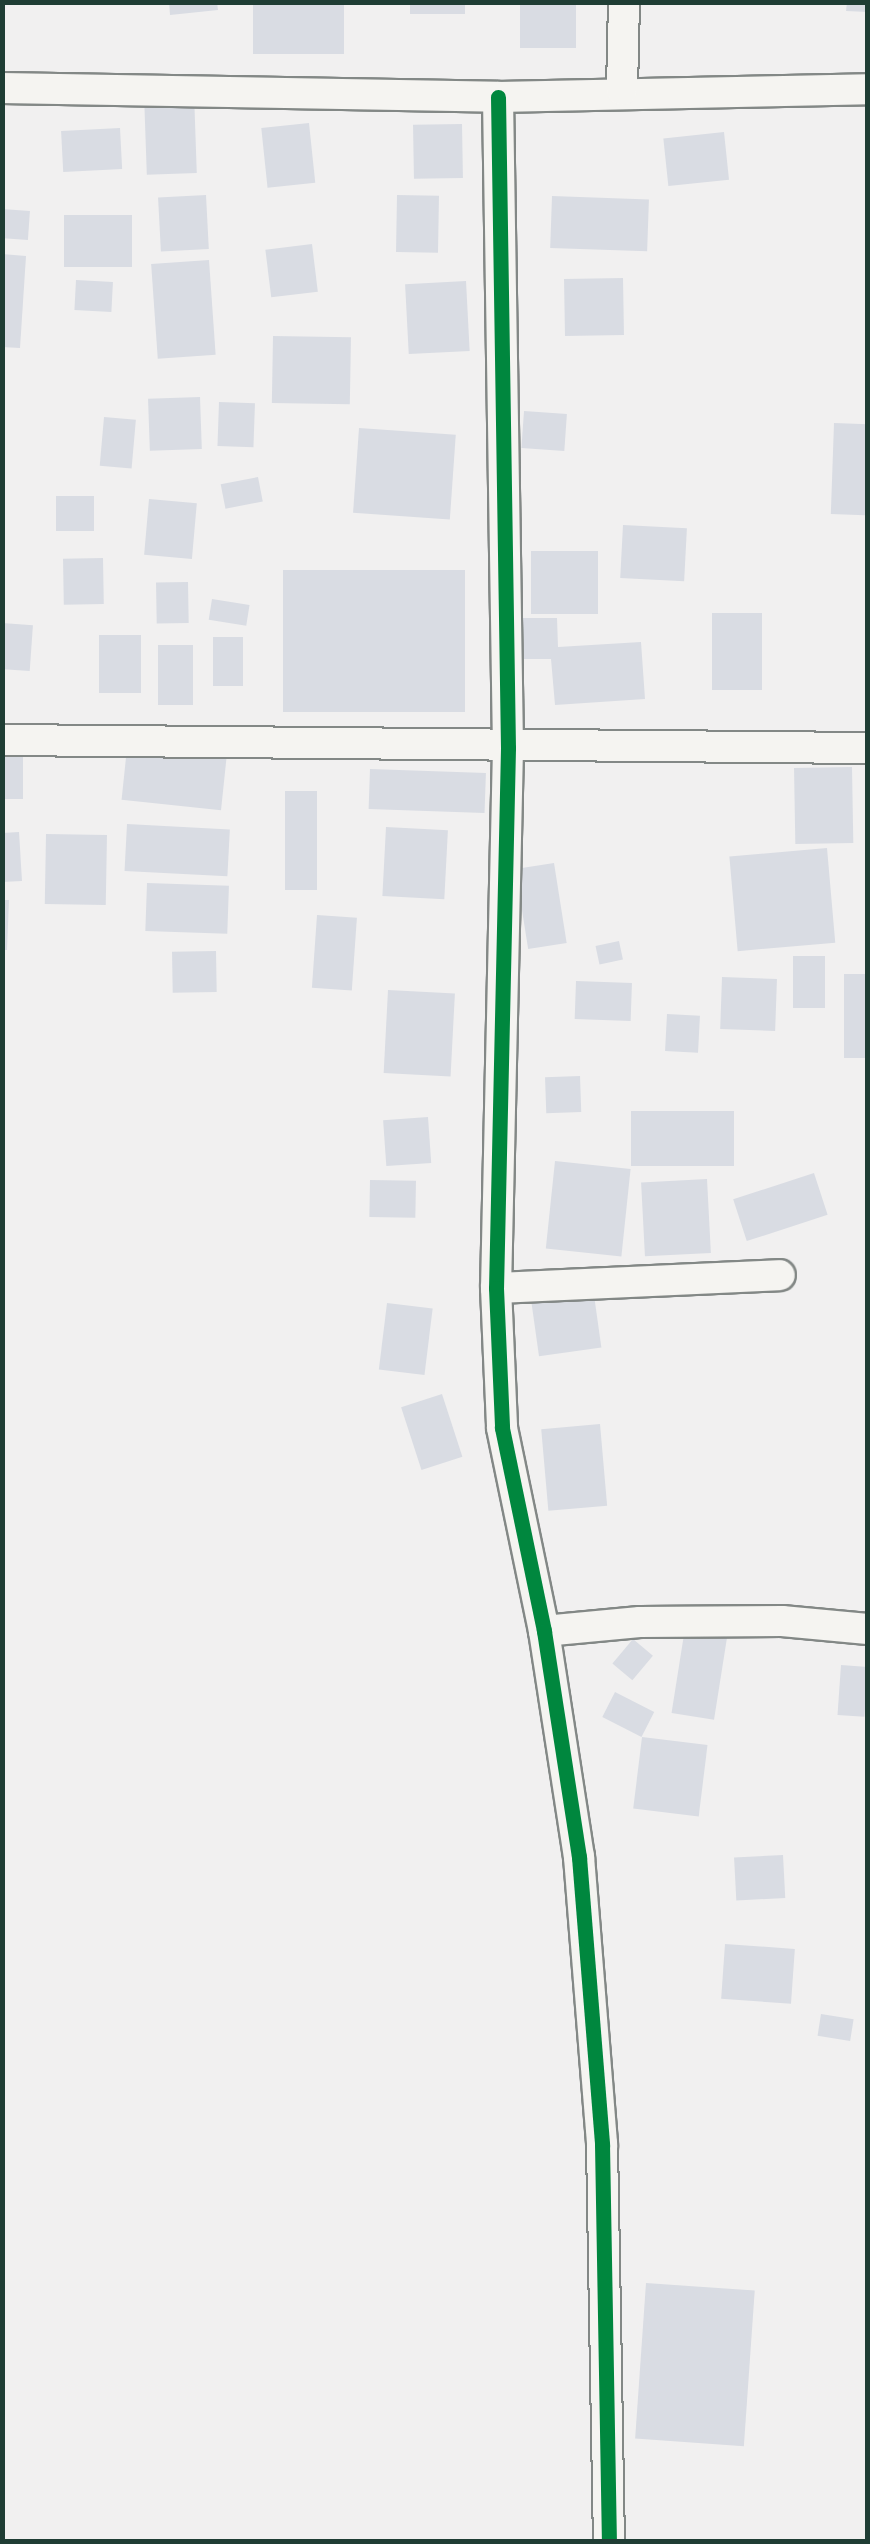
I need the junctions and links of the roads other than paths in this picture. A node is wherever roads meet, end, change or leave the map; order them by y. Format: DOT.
graph roads {
  1 [pos="624,2"];
  2 [pos="2,88"];
  3 [pos="868,89"];
  4 [pos="622,90"];
  5 [pos="498,97"];
  6 [pos="2,740"];
  7 [pos="508,748"];
  8 [pos="868,748"];
  9 [pos="780,1274"];
  10 [pos="496,1288"];
  11 [pos="868,1630"];
  12 [pos="544,1631"];
  13 [pos="609,2542"];
  1 -- 4 [label="street"];
  2 -- 5 [label="street"];
  3 -- 4 [label="street"];
  4 -- 5 [label="street"];
  5 -- 7 [label="street"];
  6 -- 7 [label="street"];
  7 -- 8 [label="street"];
  7 -- 10 [label="street"];
  9 -- 10 [label="street"];
  10 -- 12 [label="street"];
  11 -- 12 [label="street"];
  12 -- 13 [label="street"];
}
